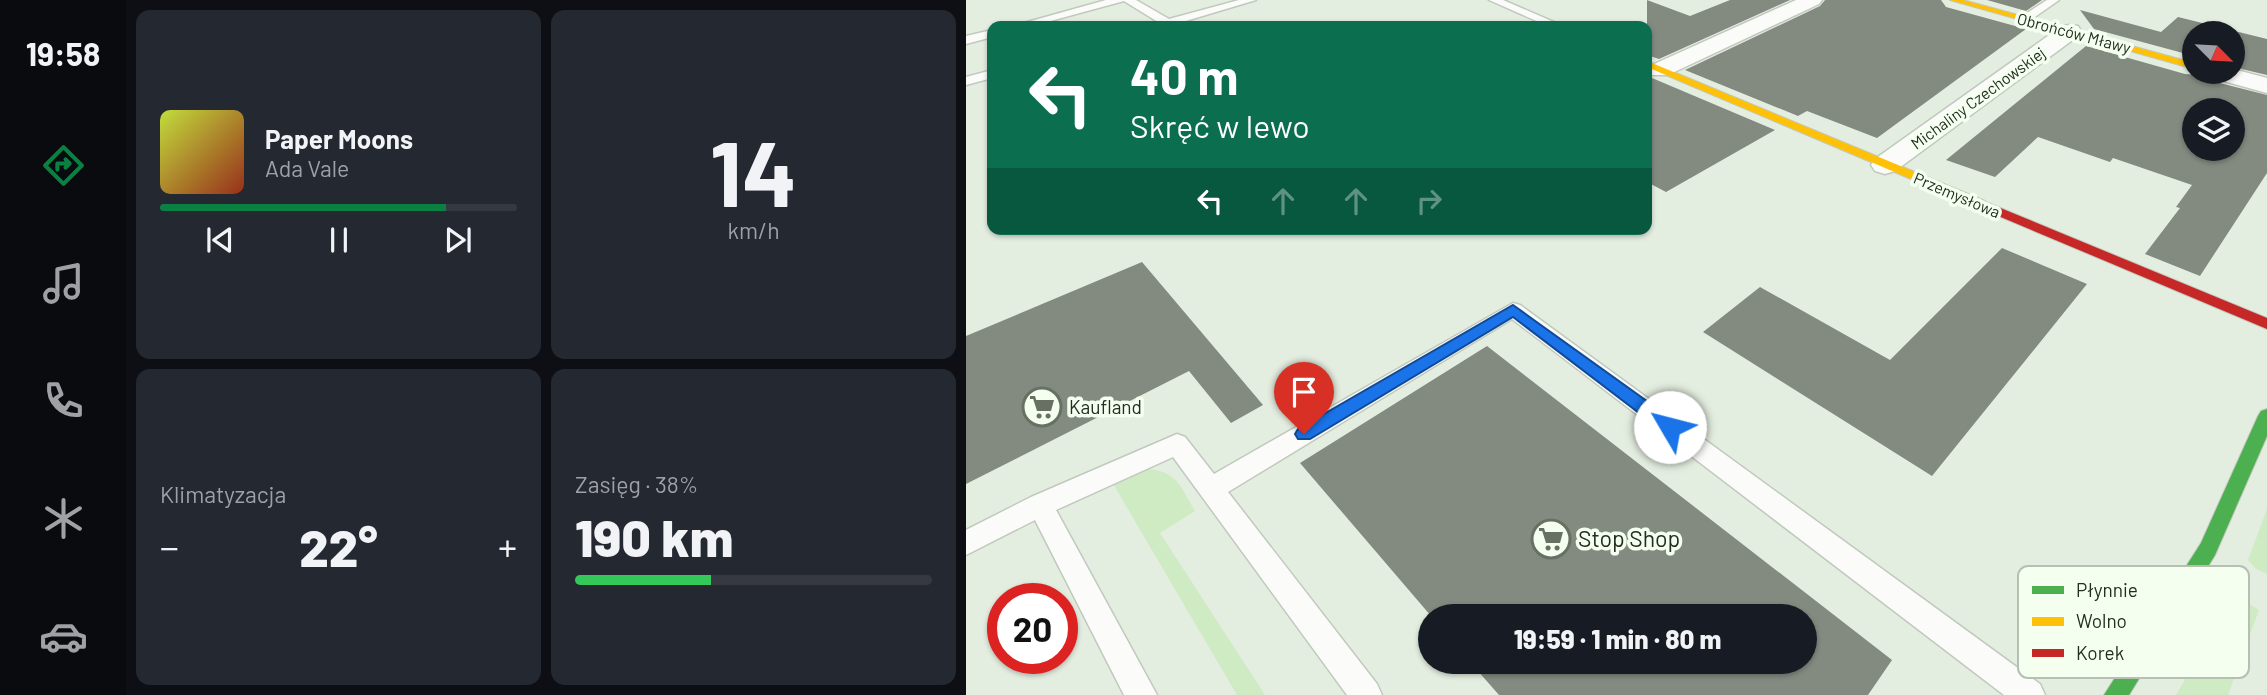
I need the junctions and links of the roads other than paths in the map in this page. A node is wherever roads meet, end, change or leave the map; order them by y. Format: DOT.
graph roads {
  1 [pos="1119,0"];
  2 [pos="1128,0"];
  3 [pos="1251,0"];
  4 [pos="1494,0"];
  5 [pos="1812,0"];
  6 [pos="1954,0"];
  7 [pos="2054,0"];
  8 [pos="2025,19"];
  9 [pos="1038,21"];
  10 [pos="1157,21"];
  11 [pos="1176,21"];
  12 [pos="1545,21"];
  13 [pos="2070,32"];
  14 [pos="987,34"];
  15 [pos="966,40"];
  16 [pos="2182,63"];
  17 [pos="1653,67"];
  18 [pos="987,76"];
  19 [pos="2245,80"];
  20 [pos="966,82"];
  21 [pos="2267,86"];
  22 [pos="1885,165"];
  23 [pos="2267,324"];
  24 [pos="2267,416"];
  25 [pos="1211,489"];
  26 [pos="1040,505"];
  27 [pos="966,543"];
  28 [pos="2197,566"];
  29 [pos="2127,678"];
  30 [pos="1141,695"];
  31 [pos="1366,695"];
  32 [pos="2029,695"];
  33 [pos="2116,695"];
  1 -- 9 [label="lane"];
  2 -- 10 [label="lane"];
  3 -- 11 [label="lane"];
  4 -- 12 [label="lane"];
  5 -- 17 [label="street"];
  6 -- 8 [label="street, Obrońców Mławy"];
  7 -- 8 [label="lane"];
  8 -- 13 [label="street, Obrońców Mławy"];
  13 -- 16 [label="street, Obrońców Mławy"];
  13 -- 22 [label="street, Michaliny Czechowskiej"];
  14 -- 15 [label="lane"];
  17 -- 22 [label="street, Przemysłowa"];
  18 -- 20 [label="lane"];
  19 -- 21 [label="street"];
  22 -- 23 [label="street, Przemysłowa"];
  24 -- 28 [label="street"];
  25 -- 26 [label="lane"];
  25 -- 31 [label="lane"];
  25 -- 32 [label="lane"];
  26 -- 27 [label="lane"];
  26 -- 30 [label="lane"];
  29 -- 33 [label="street"];
}
